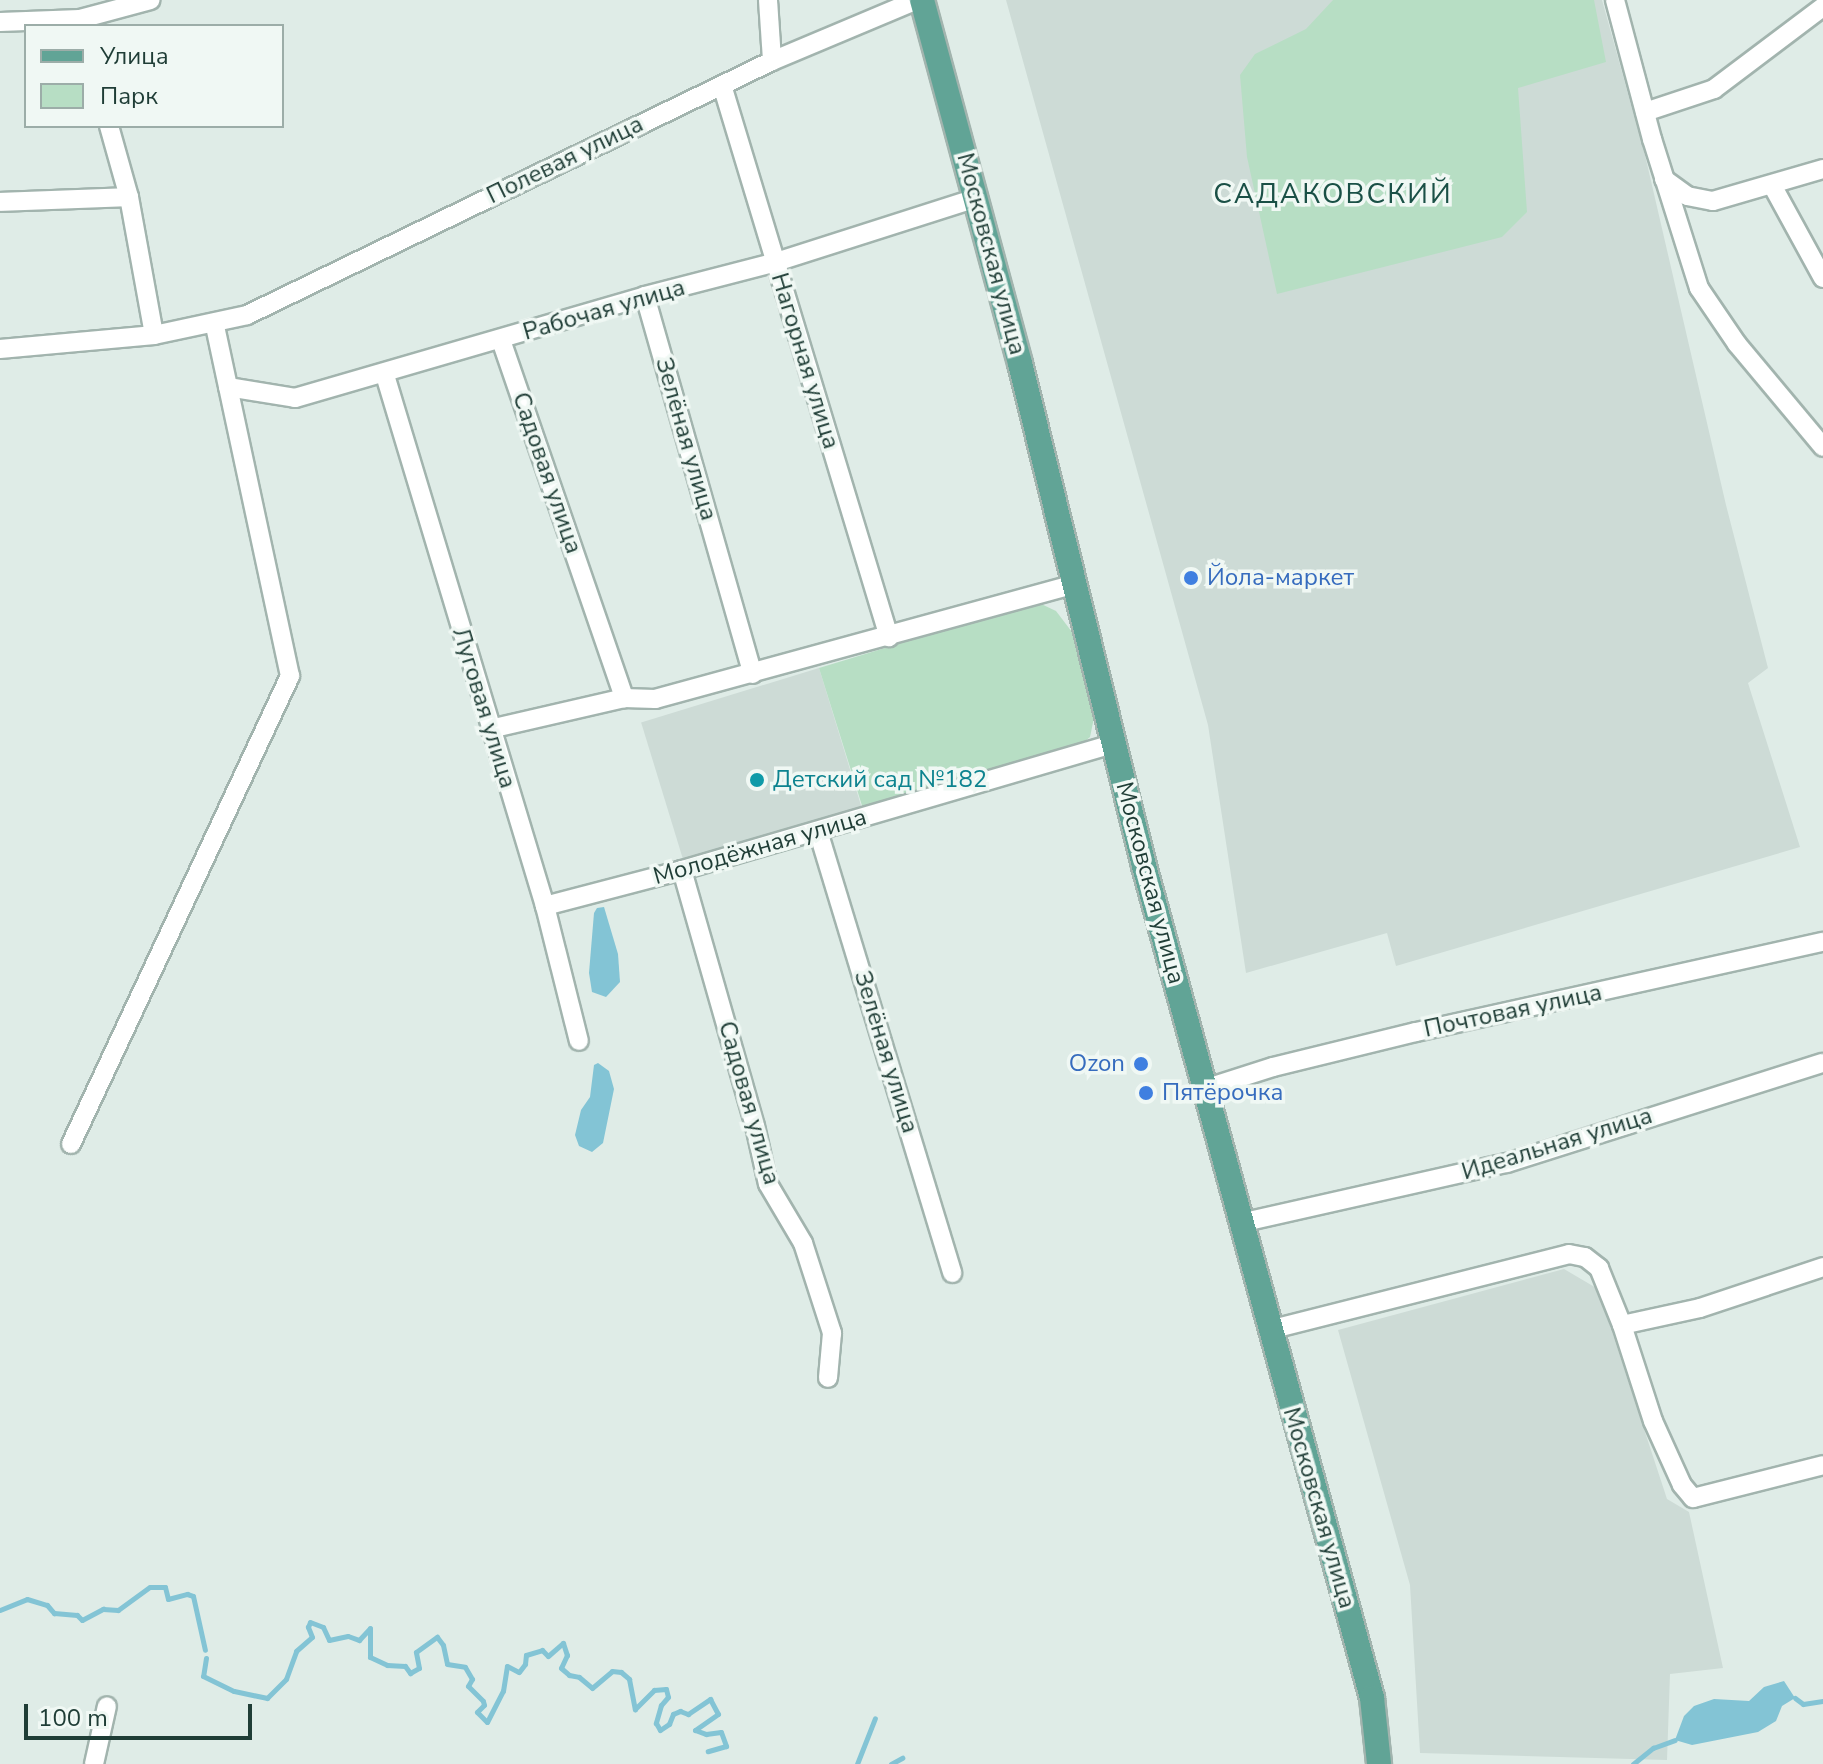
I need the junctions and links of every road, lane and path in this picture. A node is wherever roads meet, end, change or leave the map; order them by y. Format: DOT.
graph roads {
  1 [pos="768,0"];
  2 [pos="920,0"];
  3 [pos="1615,0"];
  4 [pos="146,1"];
  5 [pos="1823,7"];
  6 [pos="0,22"];
  7 [pos="81,23"];
  8 [pos="772,61"];
  9 [pos="722,85"];
  10 [pos="1645,112"];
  11 [pos="110,128"];
  12 [pos="1823,169"];
  13 [pos="1664,179"];
  14 [pos="1772,185"];
  15 [pos="129,197"];
  16 [pos="976,198"];
  17 [pos="0,202"];
  18 [pos="776,262"];
  19 [pos="1823,278"];
  20 [pos="645,296"];
  21 [pos="215,325"];
  22 [pos="154,335"];
  23 [pos="501,340"];
  24 [pos="0,349"];
  25 [pos="385,375"];
  26 [pos="228,387"];
  27 [pos="1823,447"];
  28 [pos="1073,585"];
  29 [pos="889,637"];
  30 [pos="753,674"];
  31 [pos="624,698"];
  32 [pos="490,729"];
  33 [pos="1113,744"];
  34 [pos="818,831"];
  35 [pos="682,870"];
  36 [pos="545,906"];
  37 [pos="1823,942"];
  38 [pos="579,1041"];
  39 [pos="1823,1063"];
  40 [pos="1204,1089"];
  41 [pos="71,1144"];
  42 [pos="1240,1223"];
  43 [pos="1823,1267"];
  44 [pos="952,1273"];
  45 [pos="1622,1325"];
  46 [pos="1269,1330"];
  47 [pos="828,1378"];
  48 [pos="1823,1465"];
  49 [pos="107,1706"];
  50 [pos="94,1764"];
  51 [pos="1379,1764"];
  1 -- 8 [label="street"];
  2 -- 8 [label="street, Полевая улица"];
  2 -- 16 [label="main road, Московская улица"];
  3 -- 10 [label="street"];
  4 -- 7 [label="street"];
  5 -- 10 [label="street"];
  6 -- 7 [label="street"];
  8 -- 9 [label="street, Полевая улица"];
  9 -- 18 [label="street, Нагорная улица"];
  9 -- 21 [label="street, Полевая улица"];
  10 -- 13 [label="street"];
  11 -- 15 [label="street"];
  12 -- 14 [label="street"];
  13 -- 14 [label="street"];
  13 -- 27 [label="street"];
  14 -- 19 [label="street"];
  15 -- 17 [label="street"];
  15 -- 22 [label="street"];
  16 -- 18 [label="street, Рабочая улица"];
  16 -- 28 [label="main road, Московская улица"];
  18 -- 20 [label="street, Рабочая улица"];
  18 -- 29 [label="street, Нагорная улица"];
  20 -- 23 [label="street, Рабочая улица"];
  20 -- 30 [label="street, Зелёная улица"];
  21 -- 22 [label="street, Полевая улица"];
  21 -- 26 [label="street"];
  22 -- 24 [label="street, Полевая улица"];
  23 -- 25 [label="street, Рабочая улица"];
  23 -- 31 [label="street, Садовая улица"];
  25 -- 26 [label="street, Рабочая улица"];
  25 -- 32 [label="street, Луговая улица"];
  26 -- 41 [label="street"];
  28 -- 29 [label="street"];
  28 -- 33 [label="main road, Московская улица"];
  29 -- 30 [label="street"];
  30 -- 31 [label="street"];
  31 -- 32 [label="street"];
  32 -- 36 [label="street, Луговая улица"];
  33 -- 34 [label="street, Молодёжная улица"];
  33 -- 40 [label="main road, Московская улица"];
  34 -- 35 [label="street, Молодёжная улица"];
  34 -- 44 [label="street, Зелёная улица"];
  35 -- 36 [label="street, Молодёжная улица"];
  35 -- 47 [label="street, Садовая улица"];
  36 -- 38 [label="street, Луговая улица"];
  37 -- 40 [label="street, Почтовая улица"];
  39 -- 42 [label="street, Идеальная улица"];
  40 -- 42 [label="main road, Московская улица"];
  42 -- 46 [label="main road, Московская улица"];
  43 -- 45 [label="street"];
  45 -- 46 [label="street"];
  45 -- 48 [label="street"];
  46 -- 51 [label="main road, Московская улица"];
  49 -- 50 [label="street"];
}
